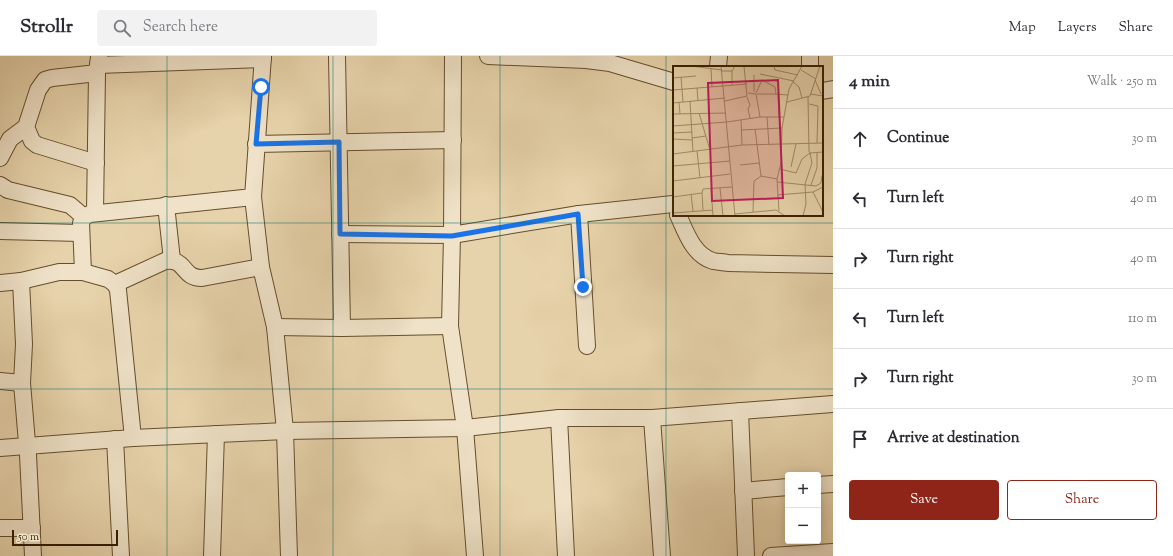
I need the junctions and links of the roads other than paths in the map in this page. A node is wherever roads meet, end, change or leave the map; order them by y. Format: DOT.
graph roads {
  1 [pos="337,56"];
  2 [pos="453,56"];
  3 [pos="488,56"];
  4 [pos="719,56"];
  5 [pos="263,58"];
  6 [pos="631,62"];
  7 [pos="98,65"];
  8 [pos="718,66"];
  9 [pos="673,82"];
  10 [pos="833,89"];
  11 [pos="823,90"];
  12 [pos="26,127"];
  13 [pos="453,140"];
  14 [pos="339,142"];
  15 [pos="256,144"];
  16 [pos="0,158"];
  17 [pos="96,164"];
  18 [pos="0,185"];
  19 [pos="253,197"];
  20 [pos="673,204"];
  21 [pos="166,206"];
  22 [pos="578,214"];
  23 [pos="89,215"];
  24 [pos="680,216"];
  25 [pos="0,230"];
  26 [pos="80,234"];
  27 [pos="340,234"];
  28 [pos="452,236"];
  29 [pos="172,260"];
  30 [pos="833,265"];
  31 [pos="261,267"];
  32 [pos="83,272"];
  33 [pos="21,282"];
  34 [pos="0,283"];
  35 [pos="115,284"];
  36 [pos="450,326"];
  37 [pos="275,327"];
  38 [pos="342,328"];
  39 [pos="587,346"];
  40 [pos="0,381"];
  41 [pos="22,383"];
  42 [pos="833,404"];
  43 [pos="740,411"];
  44 [pos="560,418"];
  45 [pos="652,418"];
  46 [pos="465,428"];
  47 [pos="285,431"];
  48 [pos="216,434"];
  49 [pos="132,438"];
  50 [pos="115,439"];
  51 [pos="27,445"];
  52 [pos="0,448"];
  53 [pos="833,484"];
  54 [pos="821,485"];
  55 [pos="785,488"];
  56 [pos="743,491"];
  57 [pos="0,528"];
  58 [pos="32,528"];
  59 [pos="833,552"];
  60 [pos="471,555"];
  61 [pos="33,556"];
  62 [pos="121,556"];
  63 [pos="212,556"];
  64 [pos="289,556"];
  65 [pos="566,556"];
  66 [pos="662,556"];
  67 [pos="746,556"];
  68 [pos="771,556"];
  1 -- 14 [label="street"];
  2 -- 13 [label="street"];
  3 -- 6 [label="street"];
  4 -- 8 [label="street"];
  5 -- 7 [label="street"];
  5 -- 15 [label="street"];
  6 -- 9 [label="street"];
  7 -- 12 [label="street"];
  7 -- 17 [label="street"];
  10 -- 11 [label="street"];
  12 -- 16 [label="street"];
  12 -- 17 [label="street"];
  13 -- 14 [label="street"];
  13 -- 28 [label="street"];
  14 -- 15 [label="street"];
  14 -- 27 [label="street"];
  15 -- 19 [label="street"];
  17 -- 23 [label="street"];
  18 -- 23 [label="street"];
  19 -- 21 [label="street"];
  19 -- 31 [label="street"];
  20 -- 22 [label="street"];
  21 -- 23 [label="street"];
  21 -- 29 [label="street"];
  22 -- 28 [label="street"];
  22 -- 39 [label="street"];
  23 -- 26 [label="street"];
  24 -- 30 [label="street"];
  25 -- 26 [label="street"];
  26 -- 32 [label="street"];
  27 -- 28 [label="street"];
  27 -- 38 [label="street"];
  28 -- 36 [label="street"];
  29 -- 31 [label="street"];
  29 -- 35 [label="street"];
  31 -- 37 [label="street"];
  32 -- 33 [label="street"];
  32 -- 35 [label="street"];
  33 -- 34 [label="street"];
  33 -- 41 [label="street"];
  35 -- 49 [label="street"];
  36 -- 38 [label="street"];
  36 -- 46 [label="street"];
  37 -- 38 [label="street"];
  37 -- 47 [label="street"];
  40 -- 41 [label="street"];
  41 -- 51 [label="street"];
  42 -- 43 [label="street"];
  43 -- 45 [label="street"];
  43 -- 56 [label="street"];
  44 -- 45 [label="street"];
  44 -- 46 [label="street"];
  44 -- 65 [label="street"];
  45 -- 66 [label="street"];
  46 -- 47 [label="street"];
  46 -- 60 [label="street"];
  47 -- 48 [label="street"];
  47 -- 64 [label="street"];
  48 -- 49 [label="street"];
  48 -- 63 [label="street"];
  49 -- 50 [label="street"];
  50 -- 51 [label="street"];
  50 -- 62 [label="street"];
  51 -- 52 [label="street"];
  51 -- 58 [label="street"];
  53 -- 54 [label="street"];
  55 -- 56 [label="street"];
  56 -- 67 [label="street"];
  57 -- 58 [label="street"];
  58 -- 61 [label="street"];
  59 -- 68 [label="street"];
}
